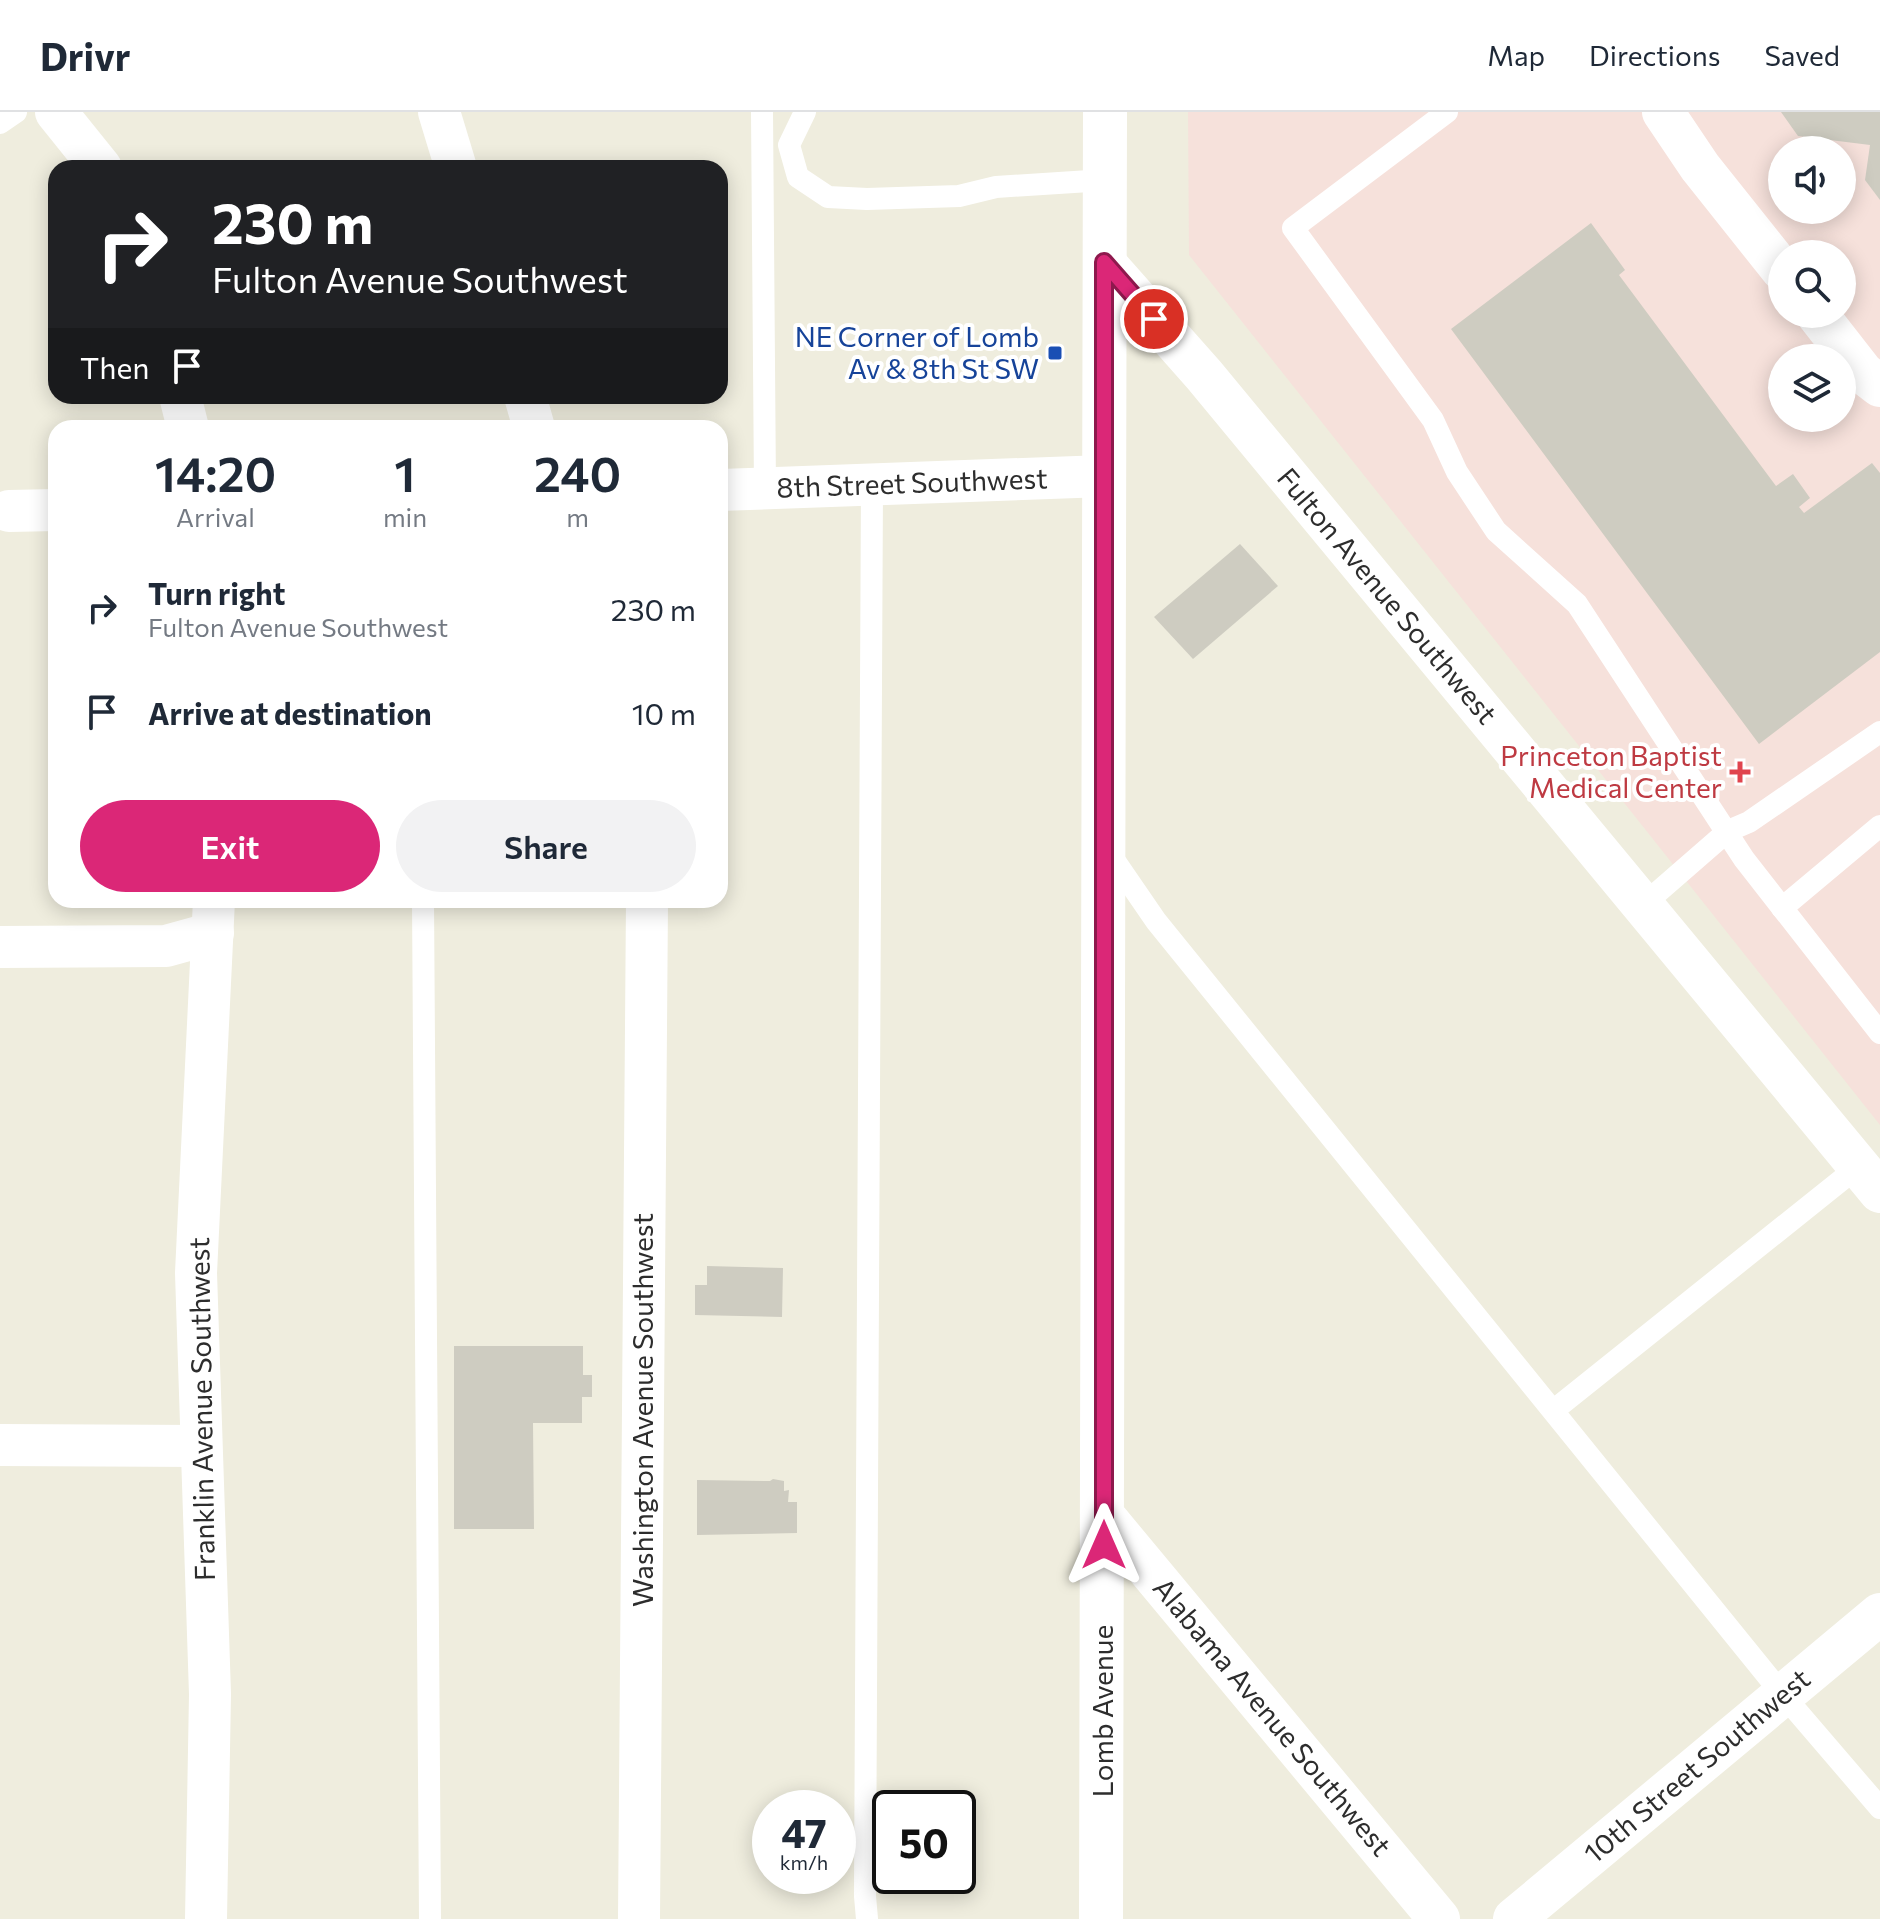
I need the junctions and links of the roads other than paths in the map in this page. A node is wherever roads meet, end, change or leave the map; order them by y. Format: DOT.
graph roads {
  1 [pos="16,112"];
  2 [pos="56,112"];
  3 [pos="439,112"];
  4 [pos="762,112"];
  5 [pos="805,112"];
  6 [pos="1105,112"];
  7 [pos="1447,112"];
  8 [pos="1663,112"];
  9 [pos="0,123"];
  10 [pos="95,160"];
  11 [pos="454,160"];
  12 [pos="1105,180"];
  13 [pos="1768,252"];
  14 [pos="1104,262"];
  15 [pos="1828,328"];
  16 [pos="1880,386"];
  17 [pos="1104,476"];
  18 [pos="872,485"];
  19 [pos="765,489"];
  20 [pos="728,490"];
  21 [pos="48,510"];
  22 [pos="9,511"];
  23 [pos="1880,732"];
  24 [pos="1880,826"];
  25 [pos="1728,831"];
  26 [pos="1103,841"];
  27 [pos="1643,905"];
  28 [pos="423,908"];
  29 [pos="647,908"];
  30 [pos="1782,908"];
  31 [pos="213,917"];
  32 [pos="0,947"];
  33 [pos="1880,1033"];
  34 [pos="1870,1179"];
  35 [pos="1554,1410"];
  36 [pos="0,1445"];
  37 [pos="201,1446"];
  38 [pos="1104,1516"];
  39 [pos="1880,1614"];
  40 [pos="1783,1695"];
  41 [pos="1880,1808"];
  42 [pos="206,1919"];
  43 [pos="430,1919"];
  44 [pos="639,1919"];
  45 [pos="867,1919"];
  46 [pos="1101,1919"];
  47 [pos="1439,1919"];
  48 [pos="1514,1919"];
  1 -- 9 [label="lane"];
  2 -- 10 [label="street"];
  3 -- 11 [label="street"];
  4 -- 19 [label="lane"];
  5 -- 12 [label="lane"];
  6 -- 12 [label="main road, Lomb Avenue"];
  7 -- 25 [label="lane"];
  8 -- 13 [label="street"];
  12 -- 14 [label="main road, Lomb Avenue"];
  14 -- 17 [label="main road, Lomb Avenue"];
  14 -- 27 [label="street, Fulton Avenue Southwest"];
  15 -- 16 [label="street"];
  17 -- 18 [label="street, 8th Street Southwest"];
  17 -- 26 [label="main road, Lomb Avenue"];
  18 -- 19 [label="street, 8th Street Southwest"];
  18 -- 45 [label="lane"];
  19 -- 20 [label="street, 8th Street Southwest"];
  21 -- 22 [label="street"];
  23 -- 25 [label="lane"];
  24 -- 30 [label="lane"];
  25 -- 27 [label="lane"];
  25 -- 30 [label="lane"];
  26 -- 35 [label="lane"];
  26 -- 38 [label="main road, Lomb Avenue"];
  27 -- 34 [label="street, Fulton Avenue Southwest"];
  28 -- 43 [label="lane"];
  29 -- 44 [label="street, Washington Avenue Southwest"];
  30 -- 33 [label="lane"];
  31 -- 32 [label="street"];
  31 -- 37 [label="street, Franklin Avenue Southwest"];
  34 -- 35 [label="lane"];
  35 -- 40 [label="lane"];
  36 -- 37 [label="street"];
  37 -- 42 [label="street, Franklin Avenue Southwest"];
  38 -- 46 [label="main road, Lomb Avenue"];
  38 -- 47 [label="street, Alabama Avenue Southwest"];
  39 -- 40 [label="street, 10th Street Southwest"];
  40 -- 41 [label="lane"];
  40 -- 48 [label="street, 10th Street Southwest"];
}
